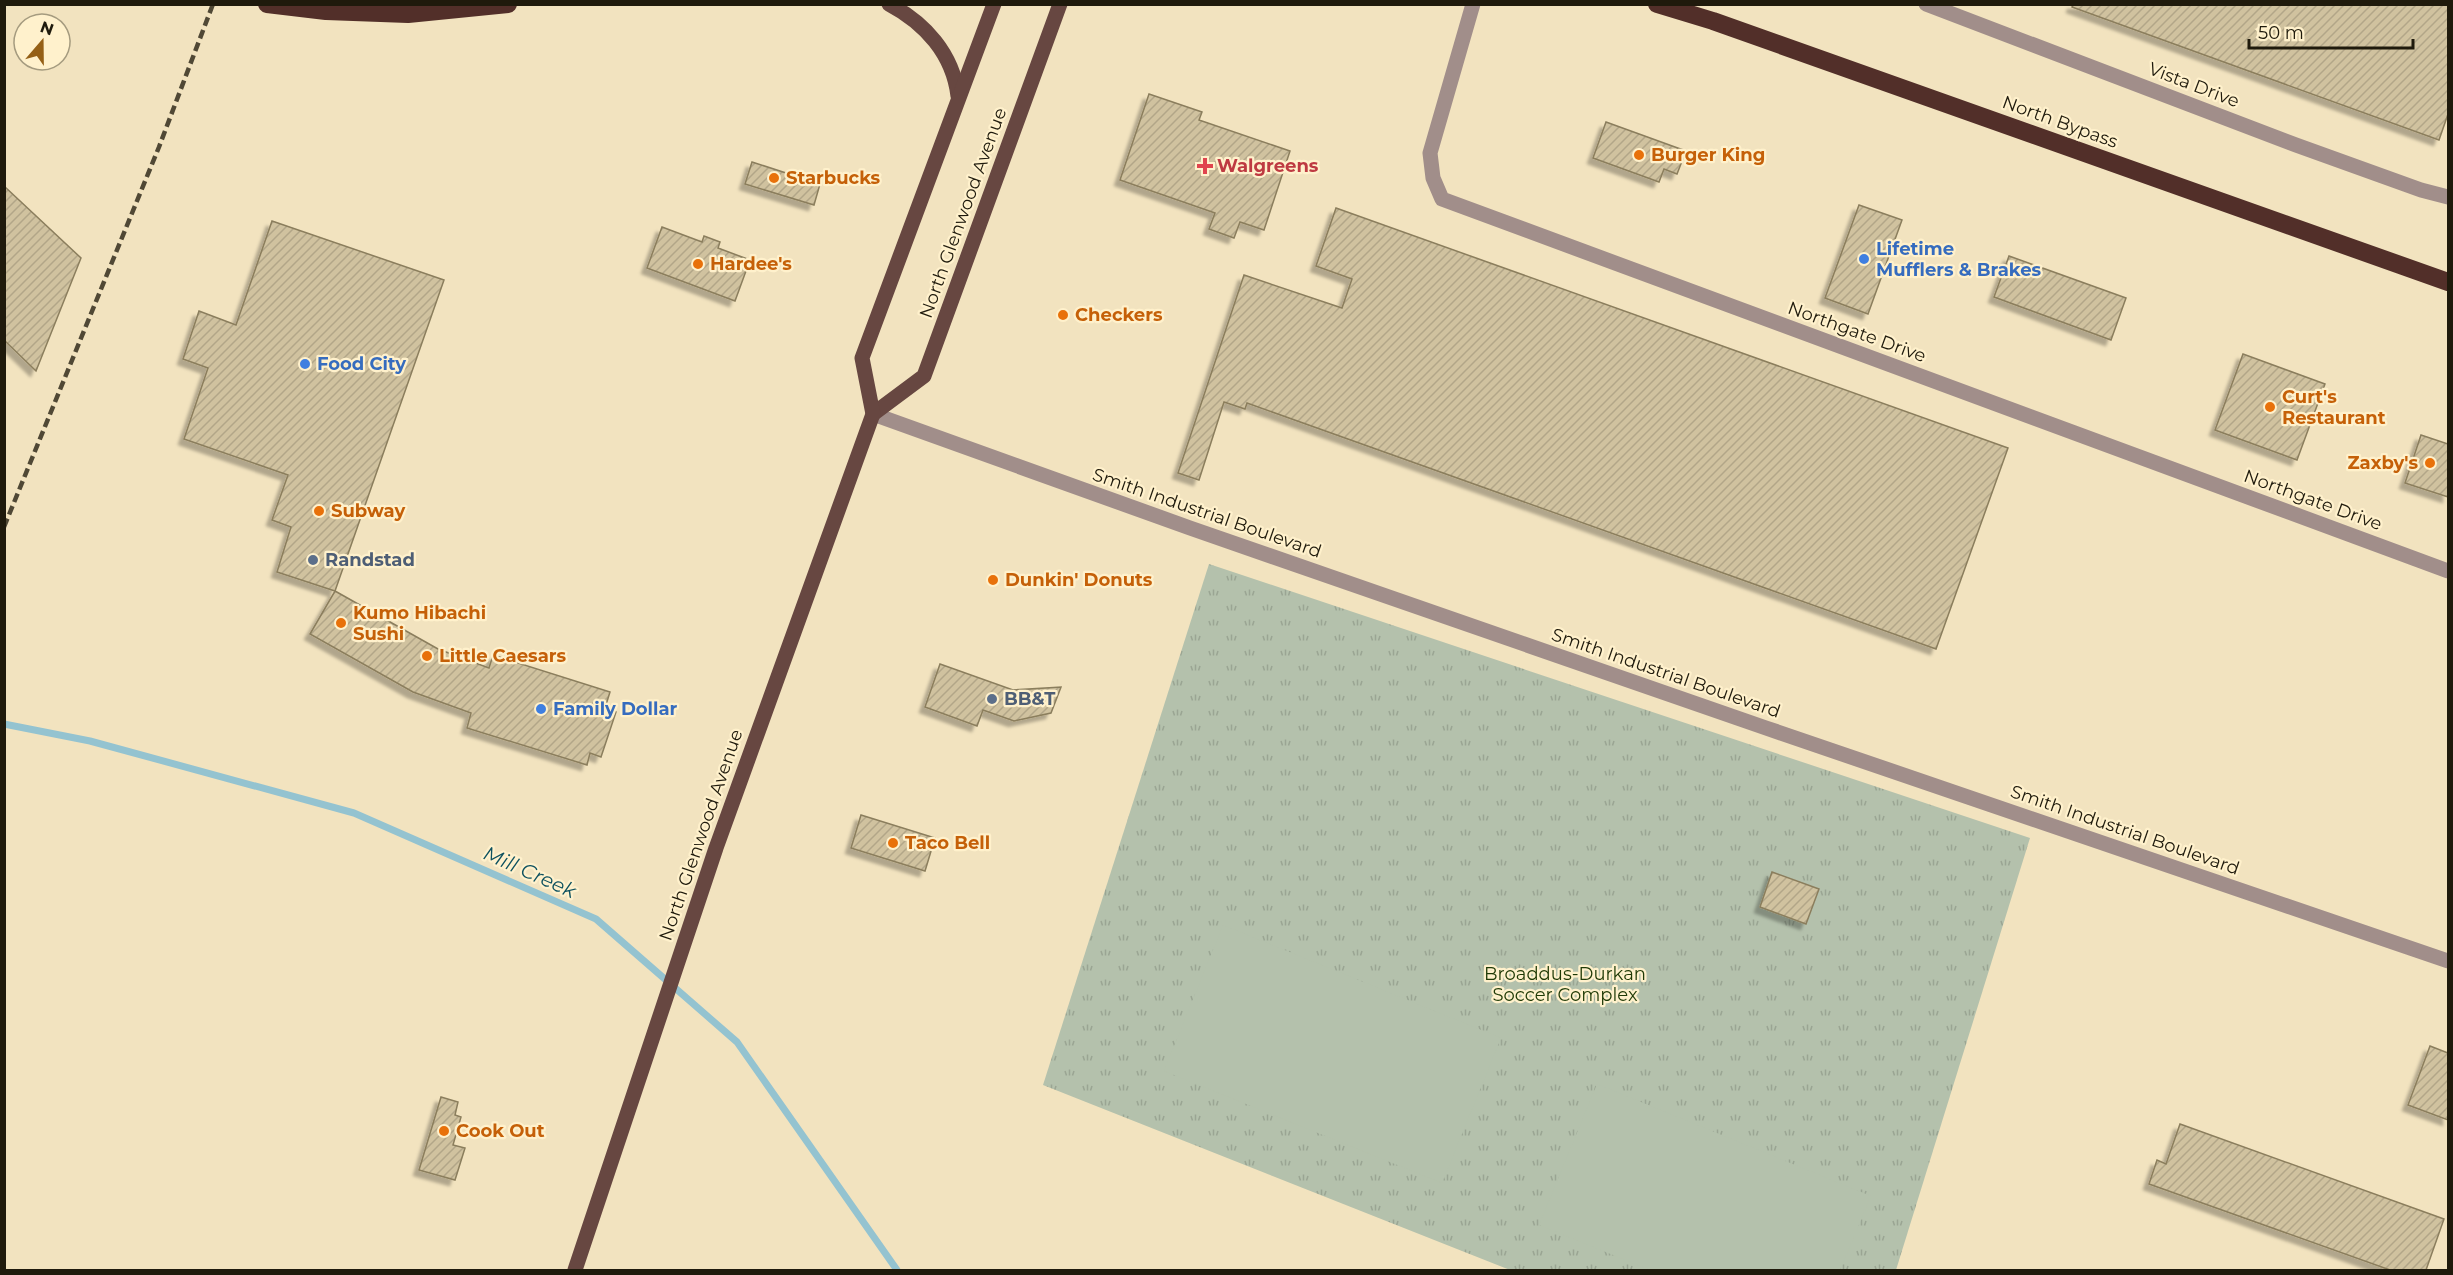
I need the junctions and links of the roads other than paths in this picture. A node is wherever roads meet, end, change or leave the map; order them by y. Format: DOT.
graph roads {
  1 [pos="267,4"];
  2 [pos="508,4"];
  3 [pos="889,4"];
  4 [pos="994,4"];
  5 [pos="1060,4"];
  6 [pos="1473,4"];
  7 [pos="1657,4"];
  8 [pos="1926,4"];
  9 [pos="958,100"];
  10 [pos="2448,197"];
  11 [pos="2448,282"];
  12 [pos="873,414"];
  13 [pos="2448,571"];
  14 [pos="2448,961"];
  15 [pos="575,1270"];
  1 -- 2 [label="highway"];
  3 -- 9 [label="main road"];
  4 -- 9 [label="main road"];
  5 -- 12 [label="main road, North Glenwood Avenue"];
  6 -- 13 [label="street, Northgate Drive"];
  7 -- 11 [label="highway, North Bypass"];
  8 -- 10 [label="street, Vista Drive"];
  9 -- 12 [label="main road"];
  12 -- 14 [label="street, Smith Industrial Boulevard"];
  12 -- 15 [label="main road, North Glenwood Avenue"];
}
